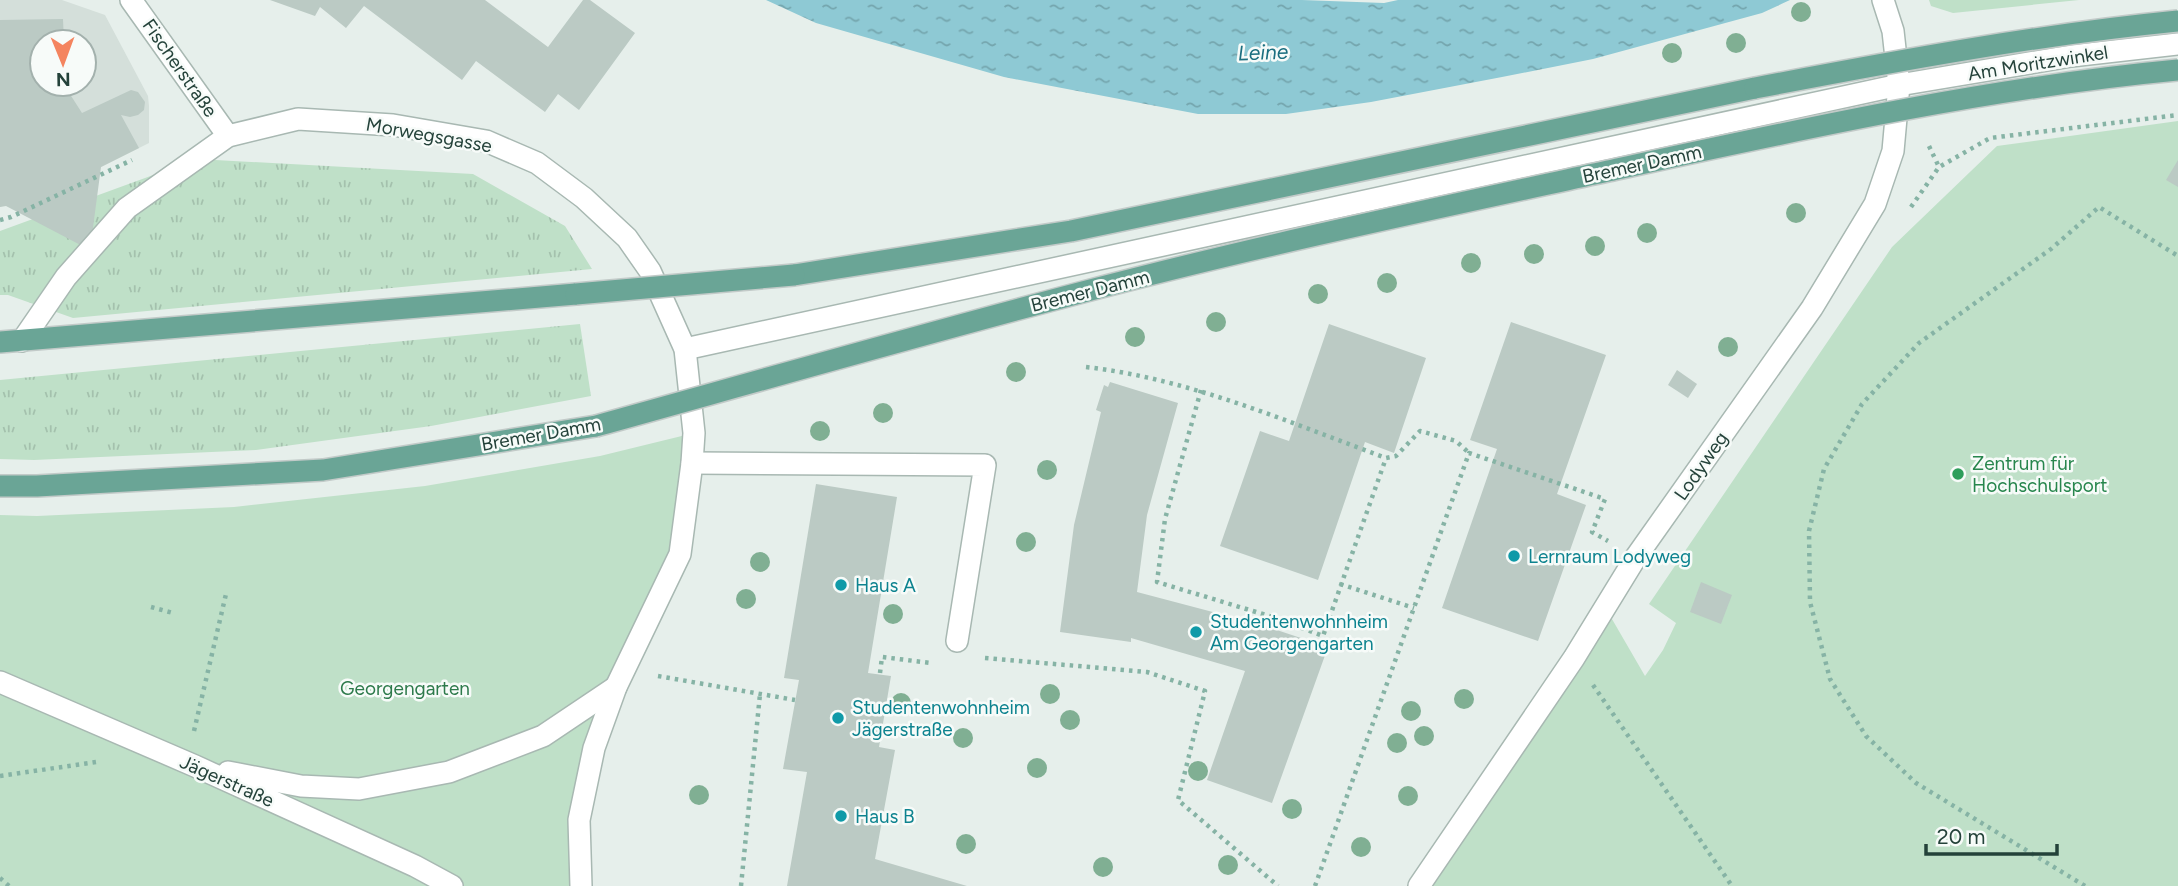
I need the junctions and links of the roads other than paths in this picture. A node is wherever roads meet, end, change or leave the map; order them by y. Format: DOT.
graph roads {
  1 [pos="131,0"];
  2 [pos="1887,8"];
  3 [pos="2178,21"];
  4 [pos="2178,44"];
  5 [pos="2178,70"];
  6 [pos="1899,85"];
  7 [pos="228,136"];
  8 [pos="22,341"];
  9 [pos="0,342"];
  10 [pos="685,349"];
  11 [pos="692,463"];
  12 [pos="0,486"];
  13 [pos="957,641"];
  14 [pos="621,679"];
  15 [pos="0,682"];
  16 [pos="190,764"];
  17 [pos="452,886"];
  18 [pos="581,886"];
  19 [pos="1419,886"];
  1 -- 7 [label="street, Fischerstraße"];
  2 -- 6 [label="street, Lodyweg"];
  3 -- 8 [label="main road, bridge"];
  4 -- 6 [label="street, Am Moritzwinkel"];
  5 -- 12 [label="main road, Bremer Damm, bridge"];
  6 -- 10 [label="street, Am Moritzwinkel"];
  6 -- 19 [label="street, Lodyweg"];
  7 -- 8 [label="street, Morwegsgasse"];
  7 -- 10 [label="street, Morwegsgasse"];
  8 -- 9 [label="main road"];
  10 -- 11 [label="street, Morwegsgasse"];
  11 -- 13 [label="street"];
  11 -- 14 [label="street, Morwegsgasse"];
  14 -- 16 [label="street"];
  14 -- 18 [label="street, Morwegsgasse"];
  15 -- 16 [label="street, Jägerstraße"];
  16 -- 17 [label="street, Jägerstraße"];
}
